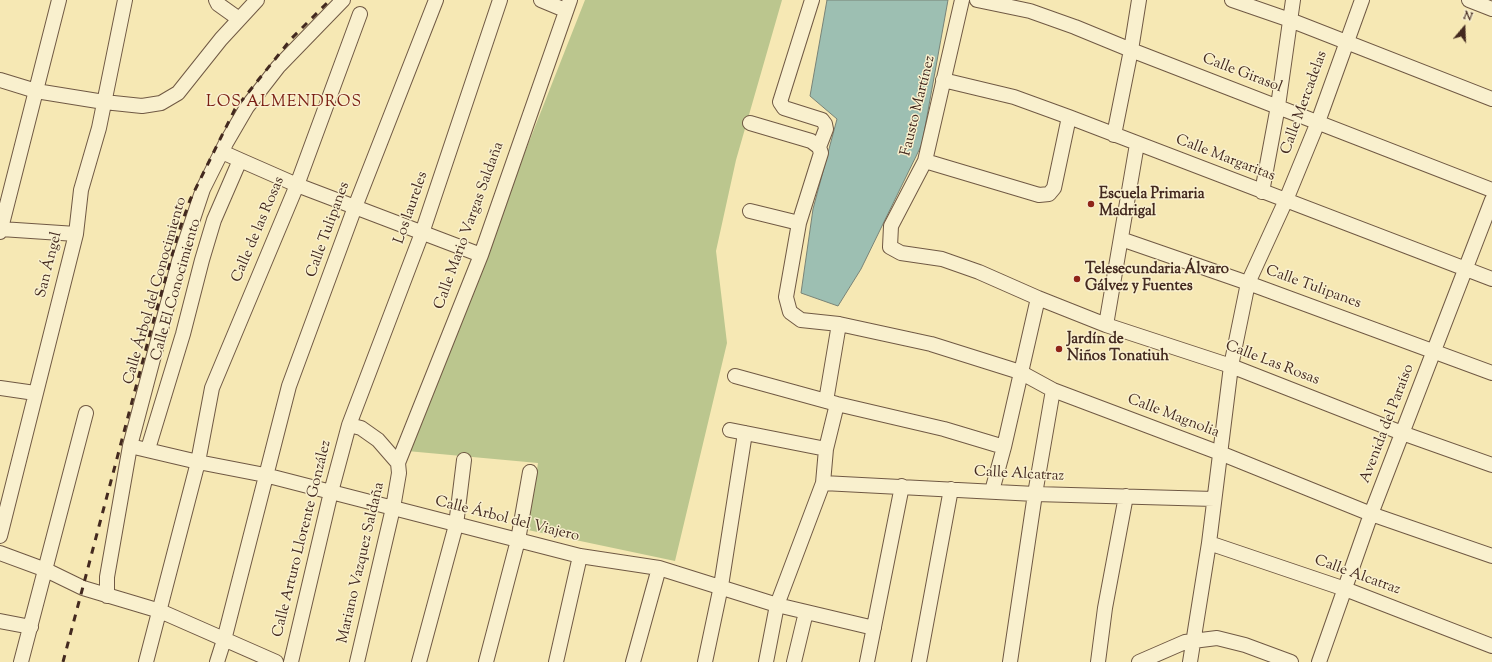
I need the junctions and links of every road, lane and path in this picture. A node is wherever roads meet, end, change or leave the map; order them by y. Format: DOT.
graph roads {
  1 [pos="59,0"];
  2 [pos="125,0"];
  3 [pos="216,0"];
  4 [pos="257,0"];
  5 [pos="343,0"];
  6 [pos="436,0"];
  7 [pos="500,0"];
  8 [pos="541,0"];
  9 [pos="812,0"];
  10 [pos="962,0"];
  11 [pos="977,0"];
  12 [pos="1139,0"];
  13 [pos="1232,0"];
  14 [pos="1293,0"];
  15 [pos="1362,0"];
  16 [pos="1469,0"];
  17 [pos="568,5"];
  18 [pos="1492,9"];
  19 [pos="360,14"];
  20 [pos="239,19"];
  21 [pos="1290,20"];
  22 [pos="1345,42"];
  23 [pos="1131,50"];
  24 [pos="0,80"];
  25 [pos="943,80"];
  26 [pos="36,91"];
  27 [pos="1492,99"];
  28 [pos="104,102"];
  29 [pos="1278,106"];
  30 [pos="1069,117"];
  31 [pos="1318,122"];
  32 [pos="750,123"];
  33 [pos="1114,135"];
  34 [pos="1137,144"];
  35 [pos="819,147"];
  36 [pos="222,152"];
  37 [pos="240,160"];
  38 [pos="925,160"];
  39 [pos="297,185"];
  40 [pos="1492,190"];
  41 [pos="1262,192"];
  42 [pos="1286,200"];
  43 [pos="1492,200"];
  44 [pos="355,207"];
  45 [pos="750,211"];
  46 [pos="799,223"];
  47 [pos="0,230"];
  48 [pos="422,233"];
  49 [pos="76,234"];
  50 [pos="1120,239"];
  51 [pos="480,255"];
  52 [pos="1466,269"];
  53 [pos="1492,279"];
  54 [pos="1248,283"];
  55 [pos="1038,298"];
  56 [pos="839,324"];
  57 [pos="1106,324"];
  58 [pos="1435,351"];
  59 [pos="1231,366"];
  60 [pos="1020,372"];
  61 [pos="1492,373"];
  62 [pos="735,376"];
  63 [pos="0,388"];
  64 [pos="1053,390"];
  65 [pos="35,393"];
  66 [pos="831,403"];
  67 [pos="86,413"];
  68 [pos="349,424"];
  69 [pos="730,430"];
  70 [pos="745,433"];
  71 [pos="1402,433"];
  72 [pos="130,446"];
  73 [pos="1004,447"];
  74 [pos="148,449"];
  75 [pos="826,450"];
  76 [pos="1220,453"];
  77 [pos="464,460"];
  78 [pos="198,462"];
  79 [pos="398,463"];
  80 [pos="1492,465"];
  81 [pos="530,472"];
  82 [pos="265,475"];
  83 [pos="823,483"];
  84 [pos="902,486"];
  85 [pos="951,489"];
  86 [pos="992,491"];
  87 [pos="331,492"];
  88 [pos="1035,494"];
  89 [pos="1126,496"];
  90 [pos="1214,499"];
  91 [pos="394,508"];
  92 [pos="1370,514"];
  93 [pos="456,525"];
  94 [pos="0,536"];
  95 [pos="518,540"];
  96 [pos="1209,542"];
  97 [pos="0,553"];
  98 [pos="580,556"];
  99 [pos="1492,556"];
  100 [pos="659,568"];
  101 [pos="46,570"];
  102 [pos="721,586"];
  103 [pos="1345,589"];
  104 [pos="107,596"];
  105 [pos="776,605"];
  106 [pos="160,611"];
  107 [pos="806,612"];
  108 [pos="0,621"];
  109 [pos="30,627"];
  110 [pos="874,628"];
  111 [pos="224,640"];
  112 [pos="1195,641"];
  113 [pos="1492,646"];
  114 [pos="21,662"];
  115 [pos="146,662"];
  116 [pos="217,662"];
  117 [pos="276,662"];
  118 [pos="291,662"];
  119 [pos="357,662"];
  120 [pos="419,662"];
  121 [pos="486,662"];
  122 [pos="556,662"];
  123 [pos="633,662"];
  124 [pos="705,662"];
  125 [pos="766,662"];
  126 [pos="794,662"];
  127 [pos="867,662"];
  128 [pos="920,662"];
  129 [pos="1010,662"];
  130 [pos="1098,662"];
  131 [pos="1139,662"];
  132 [pos="1190,662"];
  133 [pos="1291,662"];
  134 [pos="1319,662"];
  1 -- 26 [label="street"];
  2 -- 28 [label="street, San Ángel"];
  3 -- 20 [label="street"];
  4 -- 20 [label="street"];
  5 -- 36 [label="street, Calle Árbol del Conocimiento"];
  6 -- 44 [label="street, Calle Tulipanes"];
  7 -- 48 [label="street, Los laureles"];
  8 -- 17 [label="street"];
  9 -- 35 [label="street, Calle Magnolia"];
  10 -- 25 [label="street, Fausto Martínez"];
  11 -- 23 [label="street, Calle Girasol"];
  12 -- 23 [label="street"];
  13 -- 21 [label="street"];
  14 -- 21 [label="street"];
  15 -- 22 [label="street, Calle Mercadelas"];
  16 -- 18 [label="street"];
  17 -- 51 [label="street, Calle Mario Vargas Saldaña"];
  19 -- 39 [label="street, Calle de las Rosas"];
  20 -- 28 [label="street"];
  21 -- 22 [label="street"];
  21 -- 29 [label="street"];
  22 -- 27 [label="street"];
  22 -- 31 [label="street, Calle Mercadelas"];
  23 -- 29 [label="street, Calle Girasol"];
  23 -- 33 [label="street"];
  24 -- 26 [label="street"];
  25 -- 30 [label="street, Calle Margaritas"];
  25 -- 38 [label="street, Fausto Martínez"];
  26 -- 28 [label="street"];
  26 -- 47 [label="street"];
  28 -- 49 [label="street, San Ángel"];
  29 -- 31 [label="street, Calle Girasol"];
  29 -- 41 [label="street"];
  30 -- 33 [label="street, Calle Margaritas"];
  30 -- 38 [label="street"];
  31 -- 40 [label="street, Calle Girasol"];
  31 -- 42 [label="street, Calle Mercadelas"];
  32 -- 35 [label="street"];
  33 -- 34 [label="street, Calle Margaritas"];
  34 -- 41 [label="street, Calle Margaritas"];
  34 -- 50 [label="street"];
  35 -- 46 [label="street, Calle Magnolia"];
  36 -- 37 [label="street"];
  36 -- 72 [label="street, Calle Árbol del Conocimiento"];
  37 -- 39 [label="street"];
  37 -- 74 [label="street, Calle El Conocimiento"];
  38 -- 55 [label="street, Fausto Martínez"];
  39 -- 44 [label="street"];
  39 -- 78 [label="street, Calle de las Rosas"];
  41 -- 42 [label="street, Calle Margaritas"];
  42 -- 52 [label="street, Calle Margaritas"];
  42 -- 54 [label="street, Calle Mercadelas"];
  43 -- 52 [label="street, Avenida del Paraíso"];
  44 -- 48 [label="street"];
  44 -- 82 [label="street, Calle Tulipanes"];
  45 -- 46 [label="street"];
  46 -- 56 [label="street, Calle Magnolia"];
  47 -- 49 [label="street"];
  48 -- 51 [label="street"];
  48 -- 68 [label="street, Los laureles"];
  49 -- 65 [label="street, San Ángel"];
  50 -- 54 [label="street, Calle Tulipanes"];
  50 -- 57 [label="street"];
  51 -- 79 [label="street, Calle Mario Vargas Saldaña"];
  52 -- 53 [label="street, Calle Margaritas"];
  52 -- 58 [label="street, Avenida del Paraíso"];
  54 -- 58 [label="street, Calle Tulipanes"];
  54 -- 59 [label="street, Calle Mercadelas"];
  55 -- 57 [label="street, Calle Las Rosas"];
  55 -- 60 [label="street"];
  56 -- 60 [label="street, Calle Magnolia"];
  56 -- 66 [label="street"];
  57 -- 59 [label="street, Calle Las Rosas"];
  58 -- 61 [label="street, Calle Tulipanes"];
  58 -- 71 [label="street, Avenida del Paraíso"];
  59 -- 71 [label="street, Calle Las Rosas"];
  59 -- 76 [label="street, Calle Mercadelas"];
  60 -- 64 [label="street, Calle Magnolia"];
  60 -- 73 [label="street"];
  62 -- 66 [label="street"];
  63 -- 65 [label="street"];
  64 -- 76 [label="street, Calle Magnolia"];
  64 -- 88 [label="street"];
  65 -- 94 [label="street, San Ángel"];
  66 -- 73 [label="street"];
  66 -- 75 [label="street"];
  67 -- 101 [label="street"];
  68 -- 79 [label="street"];
  68 -- 87 [label="street, Calle Arturo Llorente González"];
  69 -- 70 [label="street"];
  70 -- 75 [label="street"];
  70 -- 102 [label="street"];
  71 -- 80 [label="street, Calle Las Rosas"];
  71 -- 92 [label="street, Avenida del Paraíso"];
  72 -- 74 [label="street, Calle Árbol del Viajero"];
  72 -- 104 [label="street, Calle Árbol del Conocimiento"];
  73 -- 86 [label="street"];
  74 -- 78 [label="street, Calle Árbol del Viajero"];
  75 -- 83 [label="street"];
  76 -- 90 [label="street, Calle Mercadelas"];
  76 -- 92 [label="street, Calle Magnolia"];
  77 -- 93 [label="street"];
  78 -- 82 [label="street, Calle Árbol del Viajero"];
  78 -- 106 [label="street, Calle de las Rosas"];
  79 -- 91 [label="street, Mariano Vazquez Saldaña"];
  81 -- 95 [label="street"];
  82 -- 87 [label="street, Calle Árbol del Viajero"];
  82 -- 111 [label="street, Calle Tulipanes"];
  83 -- 84 [label="street, Calle Alcatraz"];
  83 -- 105 [label="street"];
  84 -- 85 [label="street, Calle Alcatraz"];
  84 -- 110 [label="street"];
  85 -- 86 [label="street, Calle Alcatraz"];
  85 -- 128 [label="street"];
  86 -- 88 [label="street, Calle Alcatraz"];
  87 -- 91 [label="street, Calle Árbol del Viajero"];
  87 -- 118 [label="street, Calle Arturo Llorente González"];
  88 -- 89 [label="street, Calle Alcatraz"];
  88 -- 129 [label="street"];
  89 -- 90 [label="street, Calle Alcatraz"];
  89 -- 130 [label="street"];
  90 -- 96 [label="street, Calle Mercadelas"];
  91 -- 93 [label="street, Calle Árbol del Viajero"];
  91 -- 119 [label="street, Mariano Vazquez Saldaña"];
  92 -- 99 [label="street, Calle Magnolia"];
  92 -- 103 [label="street, Avenida del Paraíso"];
  93 -- 95 [label="street, Calle Árbol del Viajero"];
  93 -- 120 [label="street"];
  95 -- 98 [label="street, Calle Árbol del Viajero"];
  95 -- 121 [label="street"];
  96 -- 103 [label="street, Calle Alcatraz"];
  96 -- 112 [label="street, Calle Mercadelas"];
  97 -- 101 [label="street"];
  98 -- 100 [label="street, Calle Árbol del Viajero"];
  98 -- 122 [label="street"];
  100 -- 102 [label="street, Calle Árbol del Viajero"];
  100 -- 123 [label="street"];
  101 -- 104 [label="street"];
  101 -- 109 [label="street"];
  102 -- 105 [label="street, Calle Árbol del Viajero"];
  102 -- 124 [label="street"];
  103 -- 113 [label="street, Calle Alcatraz"];
  103 -- 134 [label="street, Avenida del Paraíso"];
  104 -- 106 [label="street"];
  105 -- 107 [label="street, Calle Árbol del Viajero"];
  105 -- 125 [label="street"];
  106 -- 111 [label="street"];
  106 -- 115 [label="street, Calle de las Rosas"];
  107 -- 110 [label="street, Calle Árbol del Viajero"];
  107 -- 126 [label="street"];
  108 -- 109 [label="street"];
  109 -- 114 [label="street"];
  110 -- 127 [label="street"];
  111 -- 116 [label="street, Calle Tulipanes"];
  111 -- 117 [label="street"];
  112 -- 131 [label="street"];
  112 -- 132 [label="street, Calle Mercadelas"];
  112 -- 133 [label="street"];
}
